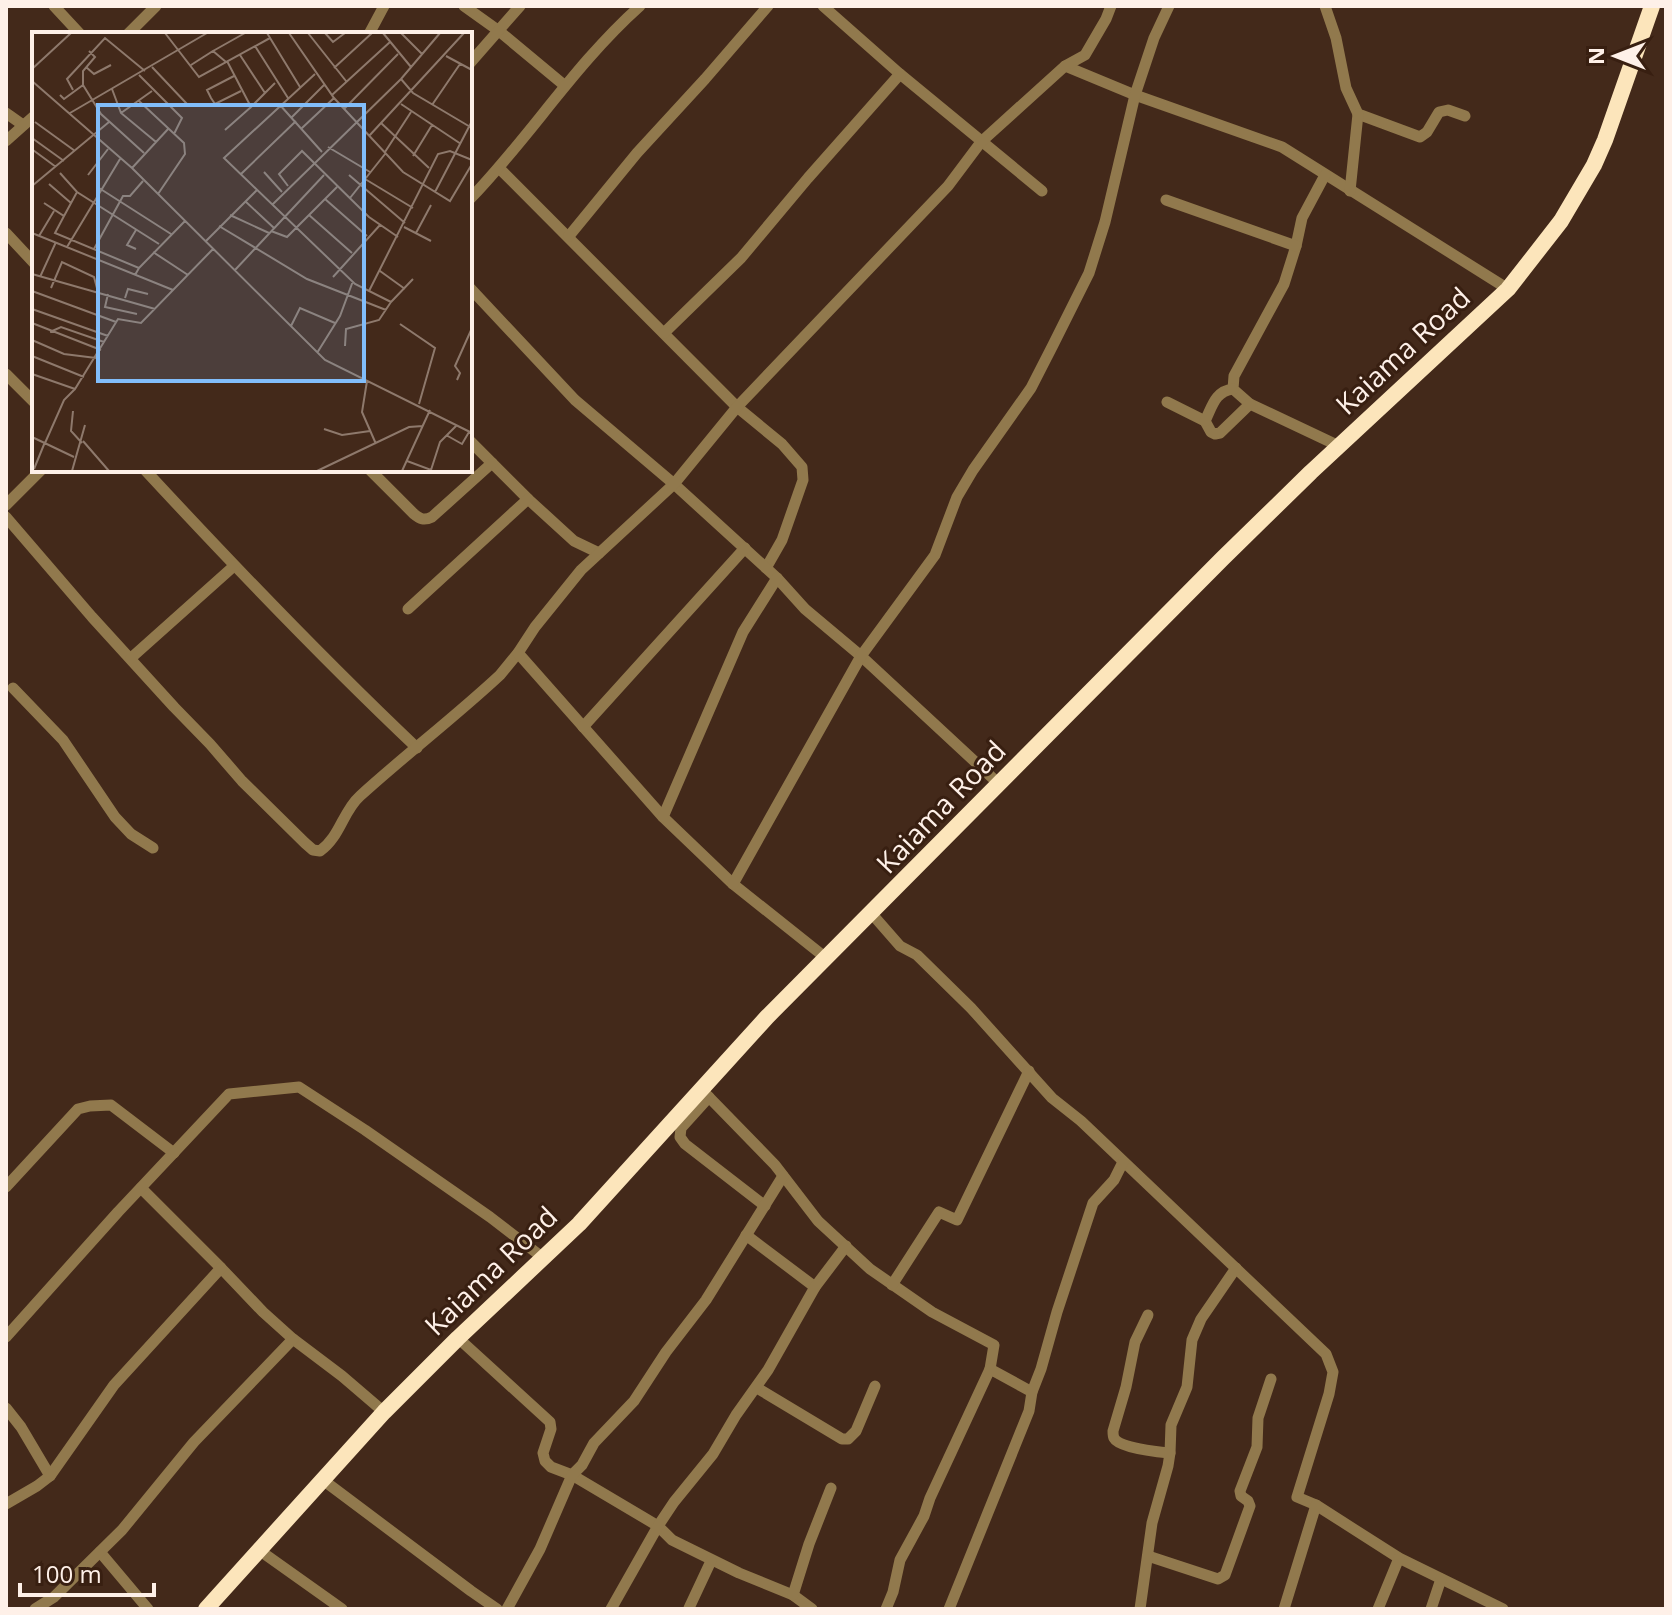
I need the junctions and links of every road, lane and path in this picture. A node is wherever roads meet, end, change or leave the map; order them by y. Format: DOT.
graph roads {
  1 [pos="54,6"];
  2 [pos="156,6"];
  3 [pos="384,6"];
  4 [pos="464,6"];
  5 [pos="520,6"];
  6 [pos="640,6"];
  7 [pos="768,6"];
  8 [pos="823,6"];
  9 [pos="1111,6"];
  10 [pos="1169,6"];
  11 [pos="1325,6"];
  12 [pos="1652,6"];
  13 [pos="499,31"];
  14 [pos="78,32"];
  15 [pos="130,32"];
  16 [pos="370,32"];
  17 [pos="472,61"];
  18 [pos="1065,66"];
  19 [pos="900,74"];
  20 [pos="564,85"];
  21 [pos="1135,95"];
  22 [pos="6,113"];
  23 [pos="1358,114"];
  24 [pos="1465,116"];
  25 [pos="32,118"];
  26 [pos="23,125"];
  27 [pos="6,141"];
  28 [pos="981,142"];
  29 [pos="499,168"];
  30 [pos="1325,175"];
  31 [pos="1042,191"];
  32 [pos="1350,191"];
  33 [pos="472,197"];
  34 [pos="1166,200"];
  35 [pos="6,233"];
  36 [pos="569,236"];
  37 [pos="1296,246"];
  38 [pos="32,261"];
  39 [pos="1508,289"];
  40 [pos="472,290"];
  41 [pos="664,333"];
  42 [pos="6,374"];
  43 [pos="1233,389"];
  44 [pos="32,400"];
  45 [pos="1167,402"];
  46 [pos="1250,404"];
  47 [pos="737,407"];
  48 [pos="1205,421"];
  49 [pos="472,443"];
  50 [pos="1339,446"];
  51 [pos="492,463"];
  52 [pos="39,472"];
  53 [pos="147,472"];
  54 [pos="372,472"];
  55 [pos="674,484"];
  56 [pos="528,499"];
  57 [pos="6,505"];
  58 [pos="6,517"];
  59 [pos="745,548"];
  60 [pos="599,553"];
  61 [pos="234,566"];
  62 [pos="766,568"];
  63 [pos="777,578"];
  64 [pos="408,609"];
  65 [pos="518,653"];
  66 [pos="861,656"];
  67 [pos="131,658"];
  68 [pos="8,687"];
  69 [pos="583,727"];
  70 [pos="417,748"];
  71 [pos="999,784"];
  72 [pos="663,817"];
  73 [pos="153,848"];
  74 [pos="733,884"];
  75 [pos="872,914"];
  76 [pos="826,958"];
  77 [pos="1029,1071"];
  78 [pos="705,1094"];
  79 [pos="174,1153"];
  80 [pos="1123,1162"];
  81 [pos="783,1176"];
  82 [pos="6,1187"];
  83 [pos="141,1188"];
  84 [pos="765,1206"];
  85 [pos="746,1235"];
  86 [pos="846,1246"];
  87 [pos="542,1257"];
  88 [pos="221,1268"];
  89 [pos="1236,1268"];
  90 [pos="892,1285"];
  91 [pos="815,1287"];
  92 [pos="1148,1315"];
  93 [pos="6,1337"];
  94 [pos="458,1338"];
  95 [pos="293,1339"];
  96 [pos="990,1369"];
  97 [pos="1271,1379"];
  98 [pos="875,1386"];
  99 [pos="757,1388"];
  100 [pos="1032,1392"];
  101 [pos="6,1408"];
  102 [pos="384,1412"];
  103 [pos="1170,1453"];
  104 [pos="572,1475"];
  105 [pos="50,1476"];
  106 [pos="323,1480"];
  107 [pos="831,1488"];
  108 [pos="6,1504"];
  109 [pos="1316,1505"];
  110 [pos="658,1526"];
  111 [pos="259,1550"];
  112 [pos="100,1552"];
  113 [pos="1148,1556"];
  114 [pos="1399,1558"];
  115 [pos="711,1561"];
  116 [pos="1441,1579"];
  117 [pos="793,1595"];
  118 [pos="1484,1604"];
  119 [pos="689,1608"];
  120 [pos="35,1609"];
  121 [pos="148,1609"];
  122 [pos="206,1609"];
  123 [pos="342,1609"];
  124 [pos="497,1609"];
  125 [pos="507,1609"];
  126 [pos="611,1609"];
  127 [pos="812,1609"];
  128 [pos="886,1609"];
  129 [pos="949,1609"];
  130 [pos="1140,1609"];
  131 [pos="1284,1609"];
  132 [pos="1378,1609"];
  133 [pos="1431,1609"];
  134 [pos="1503,1609"];
  1 -- 14 [label="street"];
  2 -- 15 [label="street"];
  3 -- 16 [label="street"];
  4 -- 13 [label="street"];
  5 -- 13 [label="street"];
  6 -- 20 [label="street"];
  7 -- 36 [label="street"];
  8 -- 19 [label="street"];
  9 -- 18 [label="street"];
  10 -- 21 [label="street"];
  11 -- 23 [label="street"];
  12 -- 39 [label="highway, Kaiama Road"];
  13 -- 17 [label="street"];
  13 -- 20 [label="street"];
  18 -- 21 [label="street"];
  18 -- 28 [label="street"];
  19 -- 28 [label="street"];
  19 -- 41 [label="street"];
  20 -- 29 [label="street"];
  21 -- 30 [label="street"];
  21 -- 66 [label="street"];
  22 -- 26 [label="street"];
  23 -- 24 [label="street"];
  23 -- 32 [label="street"];
  25 -- 26 [label="street"];
  26 -- 27 [label="street"];
  28 -- 31 [label="street"];
  28 -- 47 [label="street"];
  29 -- 33 [label="street"];
  29 -- 36 [label="street"];
  30 -- 32 [label="street"];
  30 -- 37 [label="street"];
  32 -- 39 [label="street"];
  34 -- 37 [label="street"];
  35 -- 38 [label="street"];
  36 -- 41 [label="street"];
  37 -- 43 [label="street"];
  39 -- 50 [label="highway, Kaiama Road"];
  40 -- 55 [label="street"];
  41 -- 47 [label="street"];
  42 -- 44 [label="street"];
  43 -- 46 [label="street"];
  43 -- 48 [label="street"];
  45 -- 48 [label="street"];
  46 -- 48 [label="street"];
  46 -- 50 [label="street"];
  47 -- 55 [label="street"];
  47 -- 62 [label="street"];
  49 -- 51 [label="street"];
  50 -- 71 [label="highway, Kaiama Road"];
  51 -- 54 [label="street"];
  51 -- 56 [label="street"];
  52 -- 57 [label="street"];
  53 -- 61 [label="street"];
  55 -- 59 [label="street"];
  55 -- 60 [label="street"];
  56 -- 60 [label="street"];
  56 -- 64 [label="street"];
  58 -- 67 [label="street"];
  59 -- 62 [label="street"];
  59 -- 69 [label="street"];
  60 -- 65 [label="street"];
  61 -- 67 [label="street"];
  61 -- 70 [label="street"];
  62 -- 63 [label="street"];
  63 -- 66 [label="street"];
  63 -- 72 [label="street"];
  65 -- 69 [label="street"];
  65 -- 70 [label="street"];
  66 -- 71 [label="street"];
  66 -- 74 [label="street"];
  67 -- 70 [label="street"];
  68 -- 73 [label="street"];
  69 -- 72 [label="street"];
  71 -- 75 [label="highway, Kaiama Road"];
  72 -- 74 [label="street"];
  74 -- 76 [label="street"];
  75 -- 76 [label="highway, Kaiama Road"];
  75 -- 77 [label="street"];
  76 -- 78 [label="highway, Kaiama Road"];
  77 -- 80 [label="street"];
  77 -- 90 [label="street"];
  78 -- 81 [label="street"];
  78 -- 84 [label="street"];
  78 -- 87 [label="highway, Kaiama Road"];
  79 -- 82 [label="street"];
  79 -- 83 [label="street"];
  79 -- 87 [label="street"];
  80 -- 89 [label="street"];
  80 -- 100 [label="street"];
  81 -- 84 [label="street"];
  81 -- 86 [label="street"];
  83 -- 88 [label="street"];
  83 -- 93 [label="street"];
  84 -- 85 [label="street"];
  85 -- 91 [label="street"];
  85 -- 104 [label="street"];
  86 -- 90 [label="street"];
  86 -- 91 [label="street"];
  87 -- 94 [label="highway, Kaiama Road"];
  88 -- 95 [label="street"];
  88 -- 105 [label="street"];
  89 -- 103 [label="street"];
  89 -- 109 [label="street"];
  90 -- 96 [label="street"];
  91 -- 99 [label="street"];
  92 -- 103 [label="street"];
  94 -- 102 [label="highway, Kaiama Road"];
  94 -- 104 [label="street"];
  95 -- 102 [label="street"];
  95 -- 112 [label="street"];
  96 -- 100 [label="street"];
  96 -- 128 [label="street"];
  97 -- 113 [label="street"];
  98 -- 99 [label="street"];
  99 -- 110 [label="street"];
  100 -- 129 [label="street"];
  101 -- 105 [label="street"];
  102 -- 106 [label="highway, Kaiama Road"];
  103 -- 113 [label="street"];
  104 -- 110 [label="street"];
  104 -- 125 [label="street"];
  105 -- 108 [label="street"];
  106 -- 111 [label="highway, Kaiama Road"];
  106 -- 124 [label="street"];
  107 -- 117 [label="street"];
  109 -- 114 [label="street"];
  109 -- 131 [label="street"];
  110 -- 115 [label="street"];
  110 -- 126 [label="street"];
  111 -- 122 [label="highway, Kaiama Road"];
  111 -- 123 [label="street"];
  112 -- 120 [label="street"];
  112 -- 121 [label="street"];
  113 -- 130 [label="street"];
  114 -- 116 [label="street"];
  114 -- 132 [label="street"];
  115 -- 117 [label="street"];
  115 -- 119 [label="street"];
  116 -- 118 [label="street"];
  116 -- 133 [label="street"];
  117 -- 127 [label="street"];
  118 -- 134 [label="street"];
}
